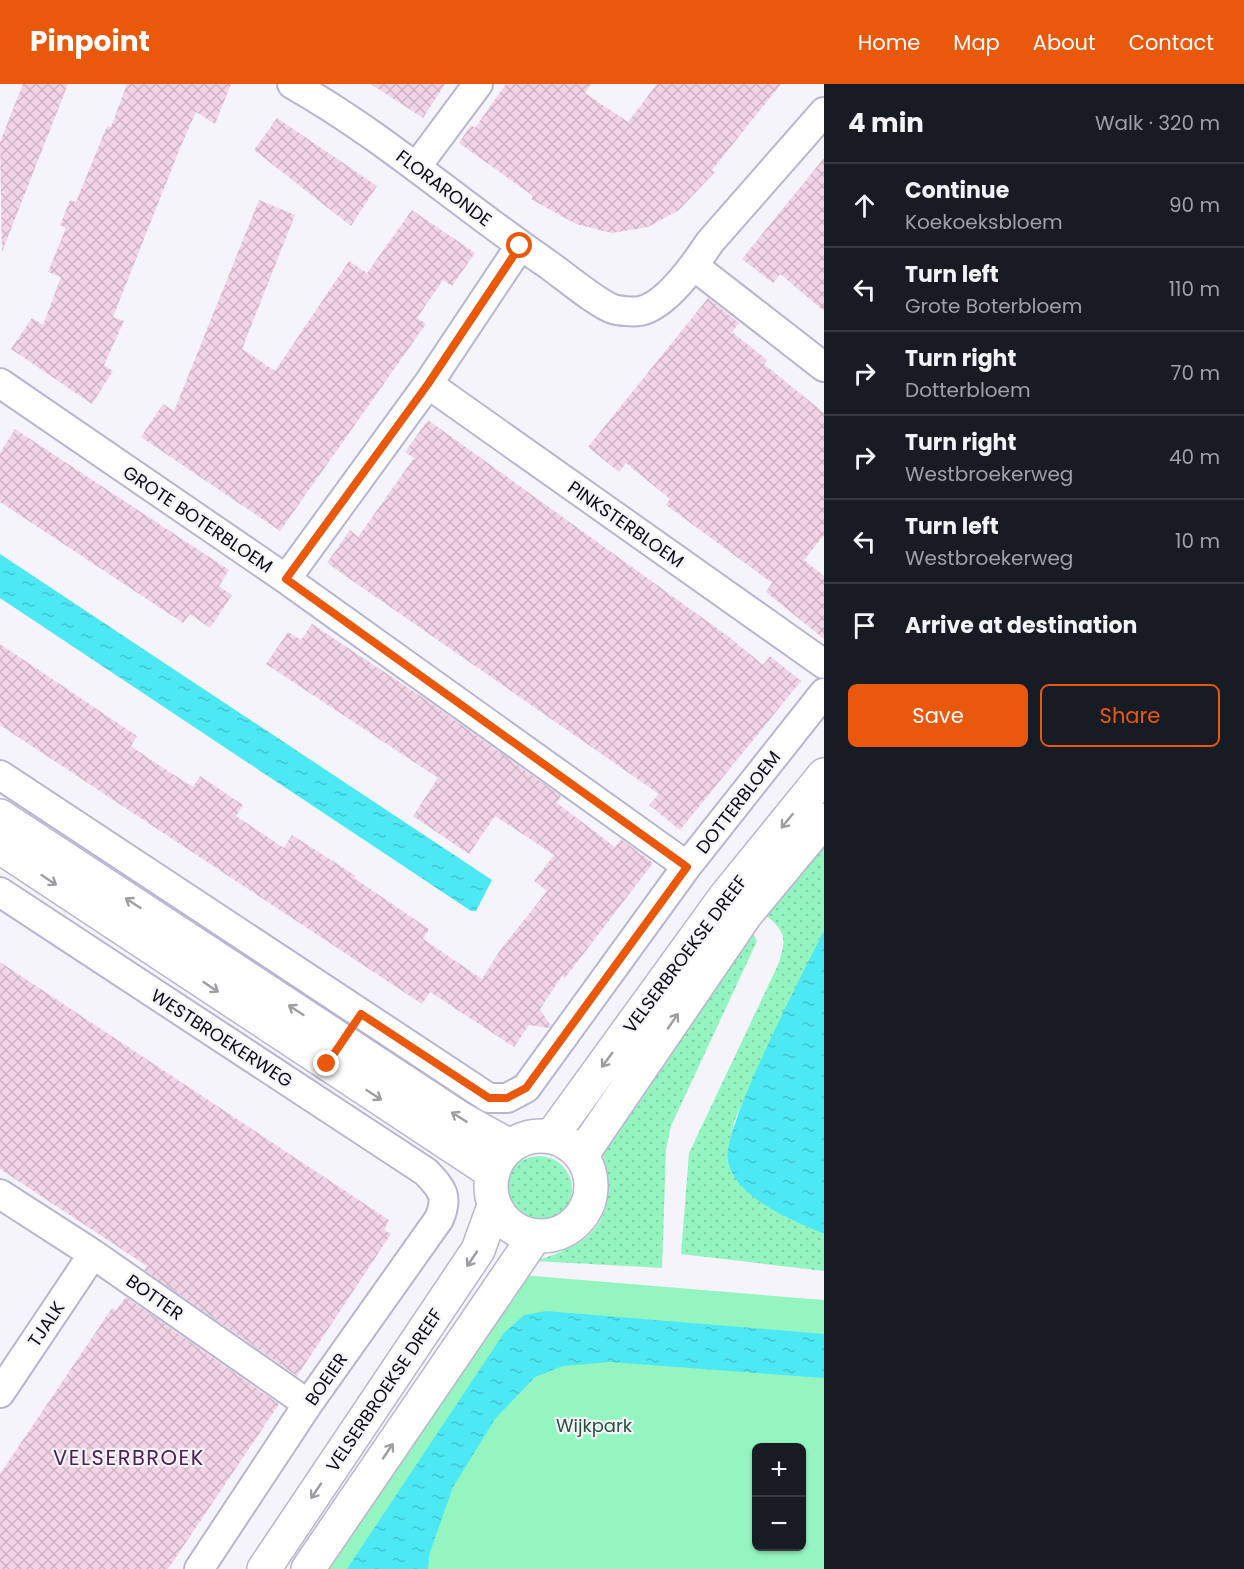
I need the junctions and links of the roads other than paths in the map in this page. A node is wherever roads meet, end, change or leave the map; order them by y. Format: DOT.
graph roads {
  1 [pos="292,84"];
  2 [pos="478,84"];
  3 [pos="824,112"];
  4 [pos="417,166"];
  5 [pos="520,246"];
  6 [pos="694,266"];
  7 [pos="824,367"];
  8 [pos="0,383"];
  9 [pos="428,384"];
  10 [pos="286,579"];
  11 [pos="824,664"];
  12 [pos="824,693"];
  13 [pos="0,775"];
  14 [pos="824,775"];
  15 [pos="0,816"];
  16 [pos="824,820"];
  17 [pos="0,847"];
  18 [pos="687,867"];
  19 [pos="0,892"];
  20 [pos="361,1014"];
  21 [pos="335,1052"];
  22 [pos="551,1137"];
  23 [pos="581,1156"];
  24 [pos="501,1160"];
  25 [pos="441,1188"];
  26 [pos="0,1194"];
  27 [pos="494,1206"];
  28 [pos="534,1236"];
  29 [pos="93,1254"];
  30 [pos="0,1393"];
  31 [pos="308,1404"];
  32 [pos="199,1569"];
  33 [pos="264,1569"];
  34 [pos="309,1569"];
  1 -- 4 [label="street, FLORARONDE"];
  2 -- 4 [label="street"];
  3 -- 6 [label="street, FLORARONDE"];
  4 -- 5 [label="street, FLORARONDE"];
  5 -- 6 [label="street, FLORARONDE"];
  5 -- 9 [label="street"];
  6 -- 7 [label="street"];
  8 -- 10 [label="street, GROTE BOTERBLOEM"];
  9 -- 10 [label="street"];
  9 -- 11 [label="street, PINKSTERBLOEM"];
  10 -- 18 [label="street, GROTE BOTERBLOEM"];
  12 -- 18 [label="street, DOTTERBLOEM"];
  13 -- 20 [label="street"];
  14 -- 22 [label="main road, VELSERBROEKSE DREEF, one-way"];
  21 -- 15 [label="main road, WESTBROEKERWEG, one-way"];
  23 -- 16 [label="main road, VELSERBROEKSE DREEF, one-way"];
  17 -- 21 [label="main road, WESTBROEKERWEG, one-way"];
  18 -- 20 [label="street, DOTTERBLOEM"];
  19 -- 25 [label="street, WESTBROEKERWEG"];
  20 -- 21 [label="street"];
  21 -- 24 [label="main road, WESTBROEKERWEG"];
  22 -- 23 [label="main road"];
  22 -- 24 [label="main road"];
  23 -- 28 [label="main road"];
  24 -- 27 [label="main road"];
  25 -- 31 [label="street, BOEIER"];
  26 -- 29 [label="street, BOTTER"];
  27 -- 28 [label="main road"];
  27 -- 33 [label="main road, VELSERBROEKSE DREEF, one-way"];
  34 -- 28 [label="main road, VELSERBROEKSE DREEF, one-way"];
  29 -- 30 [label="street, TJALK"];
  29 -- 31 [label="street, BOTTER"];
  31 -- 32 [label="street, BOEIER"];
}
